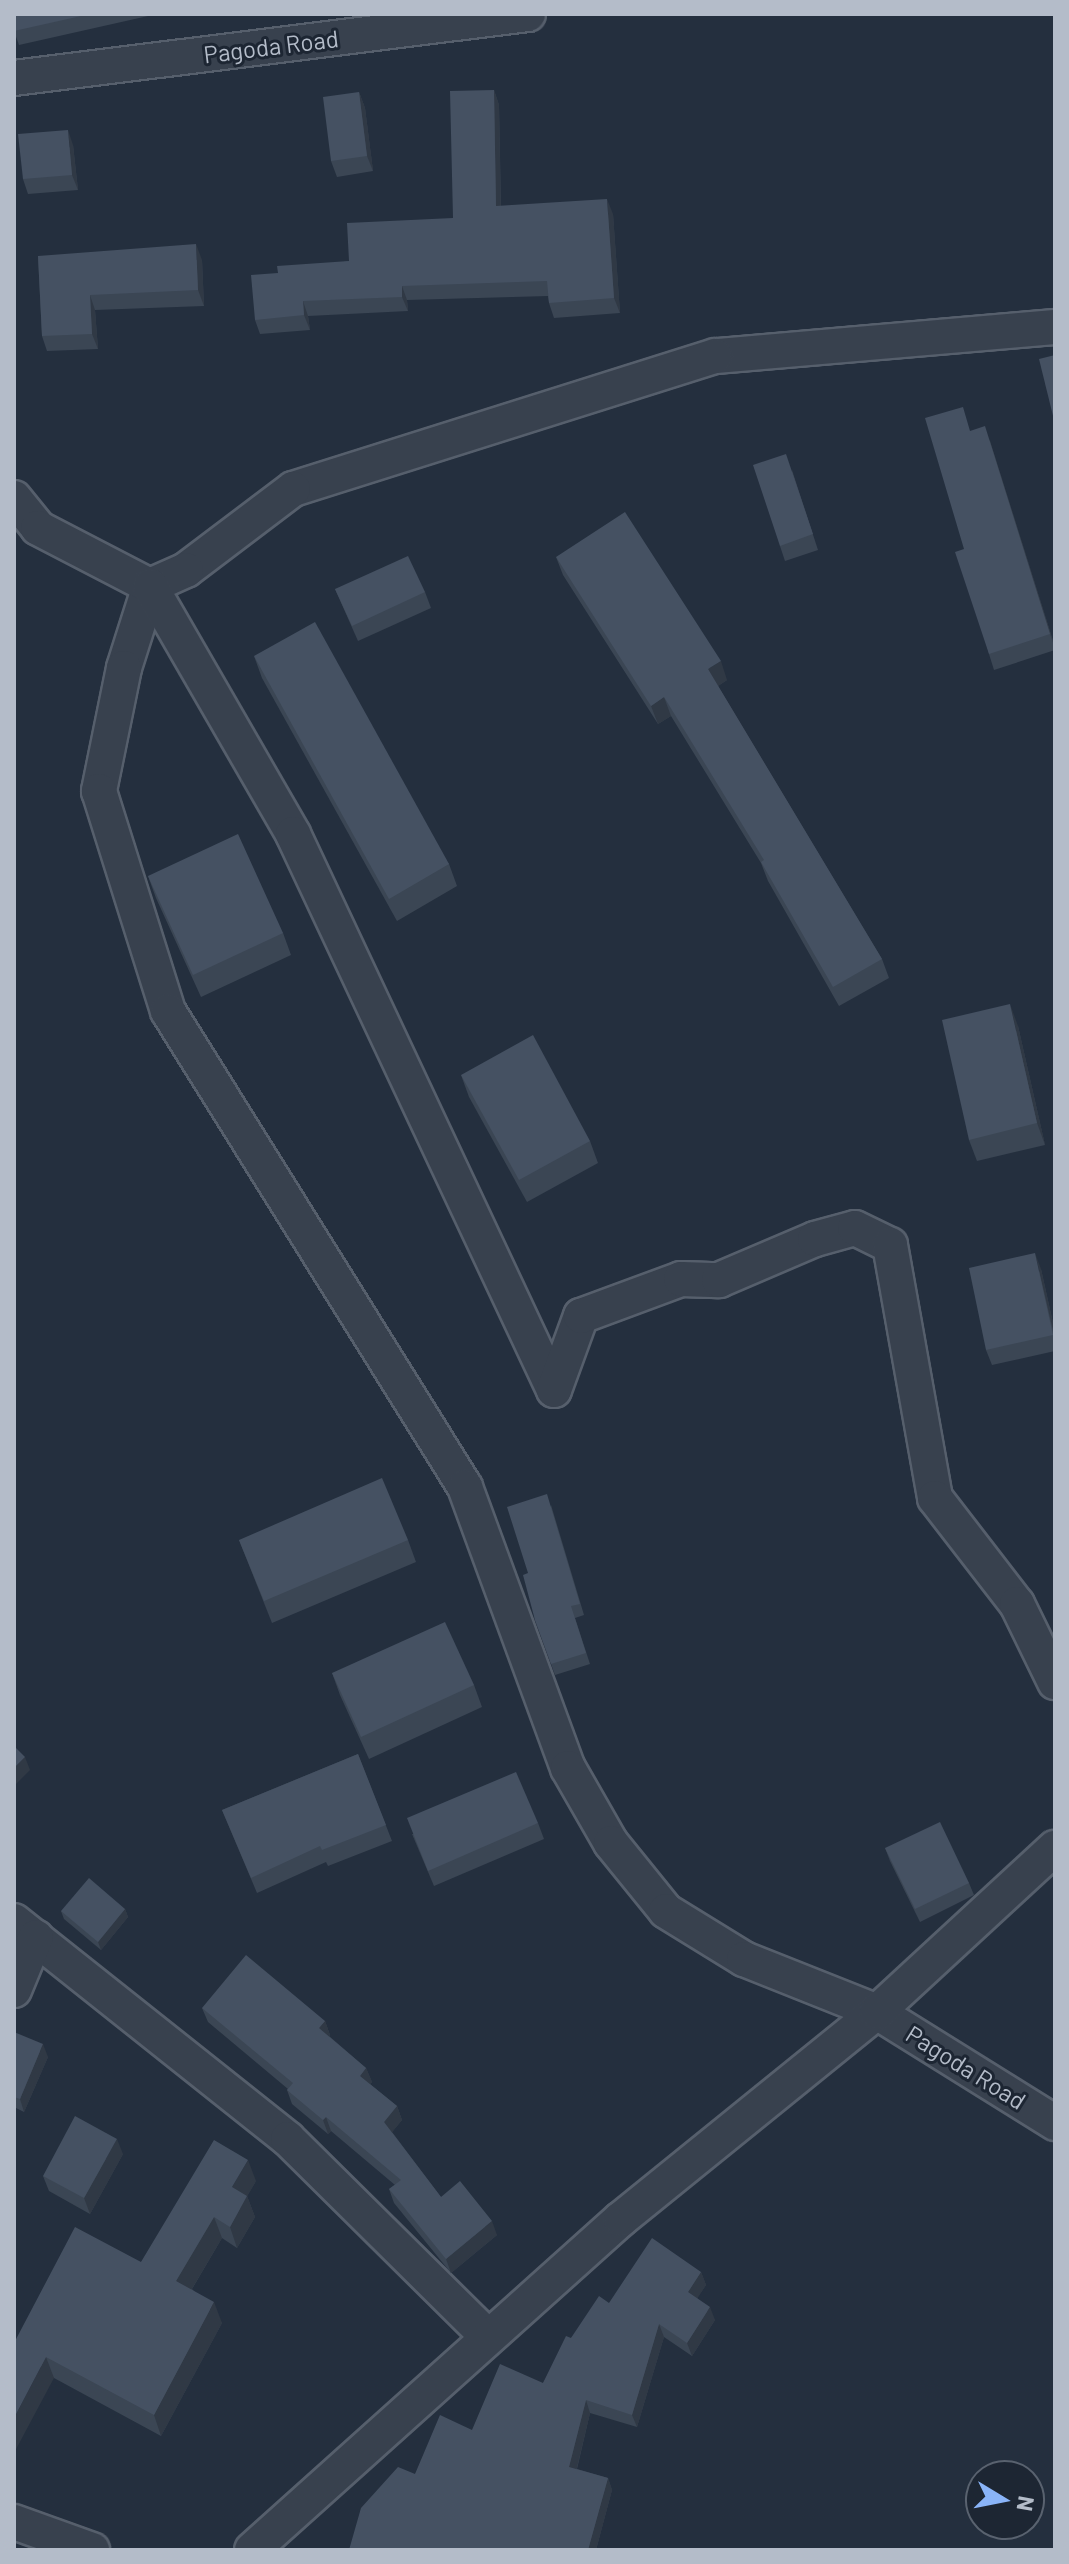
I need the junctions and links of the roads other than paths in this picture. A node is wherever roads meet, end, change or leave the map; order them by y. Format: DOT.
graph roads {
  1 [pos="528,14"];
  2 [pos="14,78"];
  3 [pos="1055,327"];
  4 [pos="14,498"];
  5 [pos="150,586"];
  6 [pos="1055,1682"];
  7 [pos="1055,1848"];
  8 [pos="25,1929"];
  9 [pos="14,1990"];
  10 [pos="877,2012"];
  11 [pos="1055,2123"];
  12 [pos="488,2337"];
  13 [pos="14,2522"];
  14 [pos="92,2550"];
  15 [pos="252,2550"];
  1 -- 2 [label="street, Pagoda Road"];
  3 -- 5 [label="street"];
  4 -- 5 [label="street"];
  5 -- 6 [label="street"];
  5 -- 10 [label="street, Pagoda Road"];
  7 -- 10 [label="street"];
  8 -- 9 [label="street"];
  8 -- 12 [label="street"];
  10 -- 11 [label="street, Pagoda Road"];
  10 -- 12 [label="street"];
  12 -- 15 [label="street"];
  13 -- 14 [label="street"];
}
